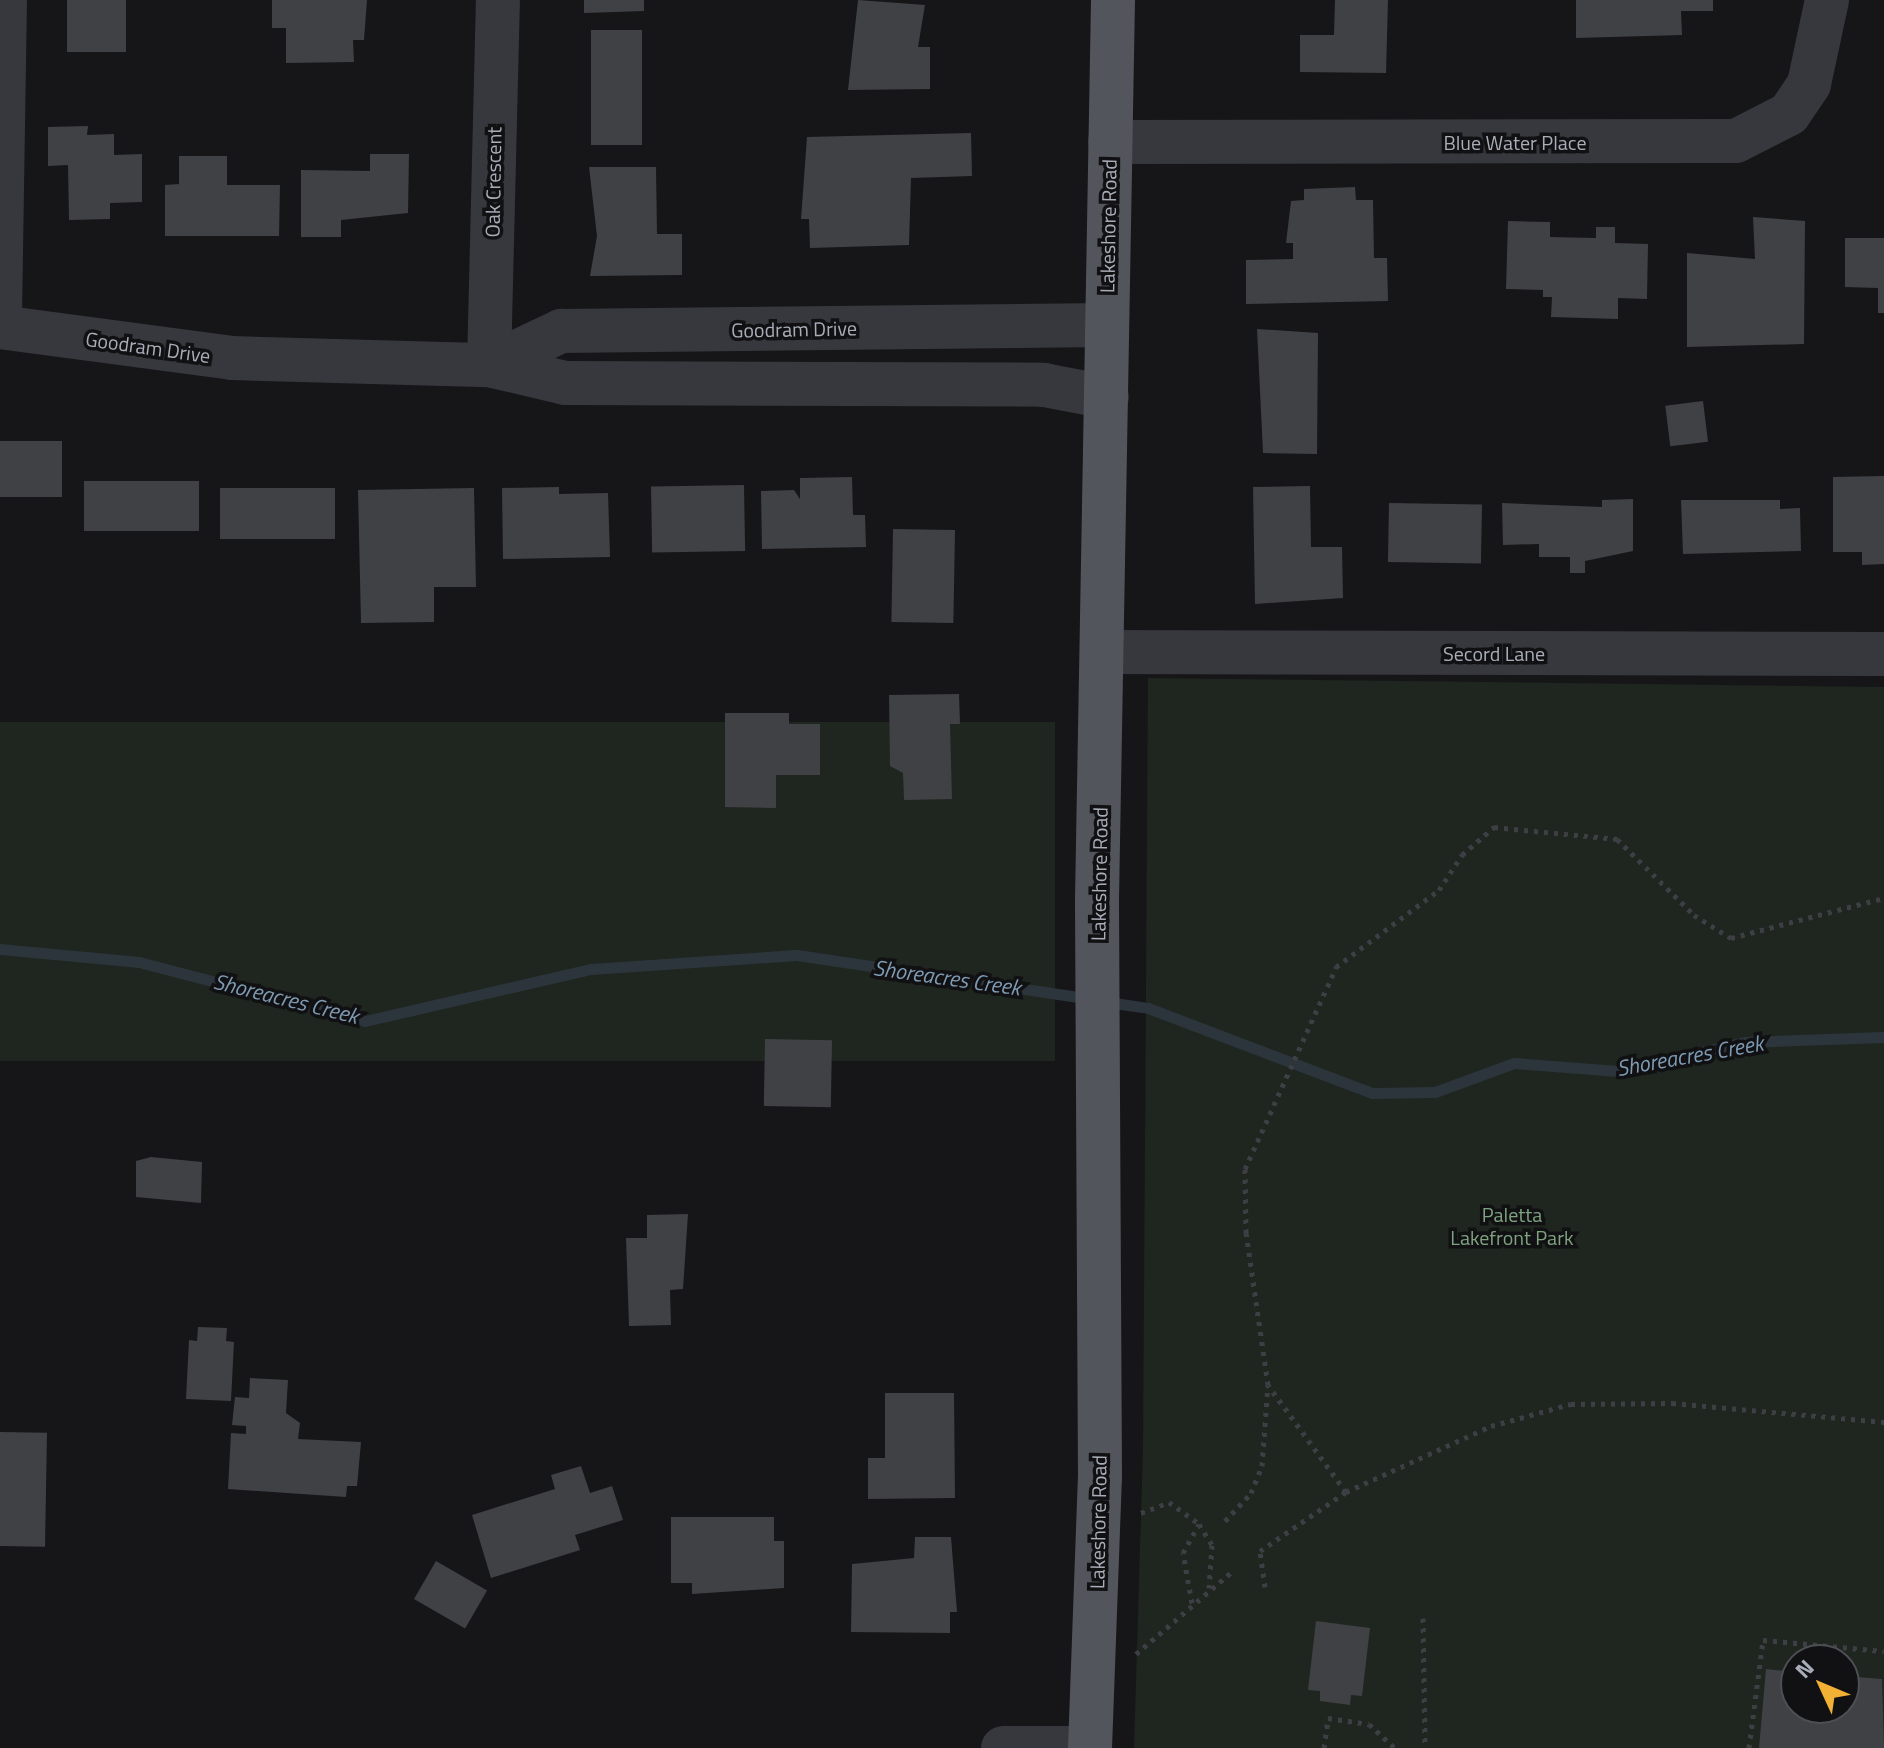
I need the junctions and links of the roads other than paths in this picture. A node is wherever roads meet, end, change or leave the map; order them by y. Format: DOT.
graph roads {
  1 [pos="5,0"];
  2 [pos="498,0"];
  3 [pos="1113,0"];
  4 [pos="1827,0"];
  5 [pos="1110,142"];
  6 [pos="0,316"];
  7 [pos="1106,325"];
  8 [pos="0,327"];
  9 [pos="489,365"];
  10 [pos="1107,397"];
  11 [pos="1103,652"];
  12 [pos="1884,654"];
  13 [pos="1003,1748"];
  14 [pos="1090,1748"];
  1 -- 6 [label="street"];
  2 -- 9 [label="street, Oak Crescent"];
  3 -- 5 [label="main road, Lakeshore Road"];
  4 -- 5 [label="street, Blue Water Place"];
  5 -- 7 [label="main road, Lakeshore Road"];
  7 -- 9 [label="street, Goodram Drive"];
  7 -- 10 [label="main road, Lakeshore Road"];
  8 -- 9 [label="street, Goodram Drive"];
  9 -- 10 [label="street, Goodram Drive"];
  10 -- 11 [label="main road, Lakeshore Road"];
  11 -- 12 [label="street, Secord Lane"];
  11 -- 14 [label="main road, Lakeshore Road"];
  13 -- 14 [label="street"];
}
